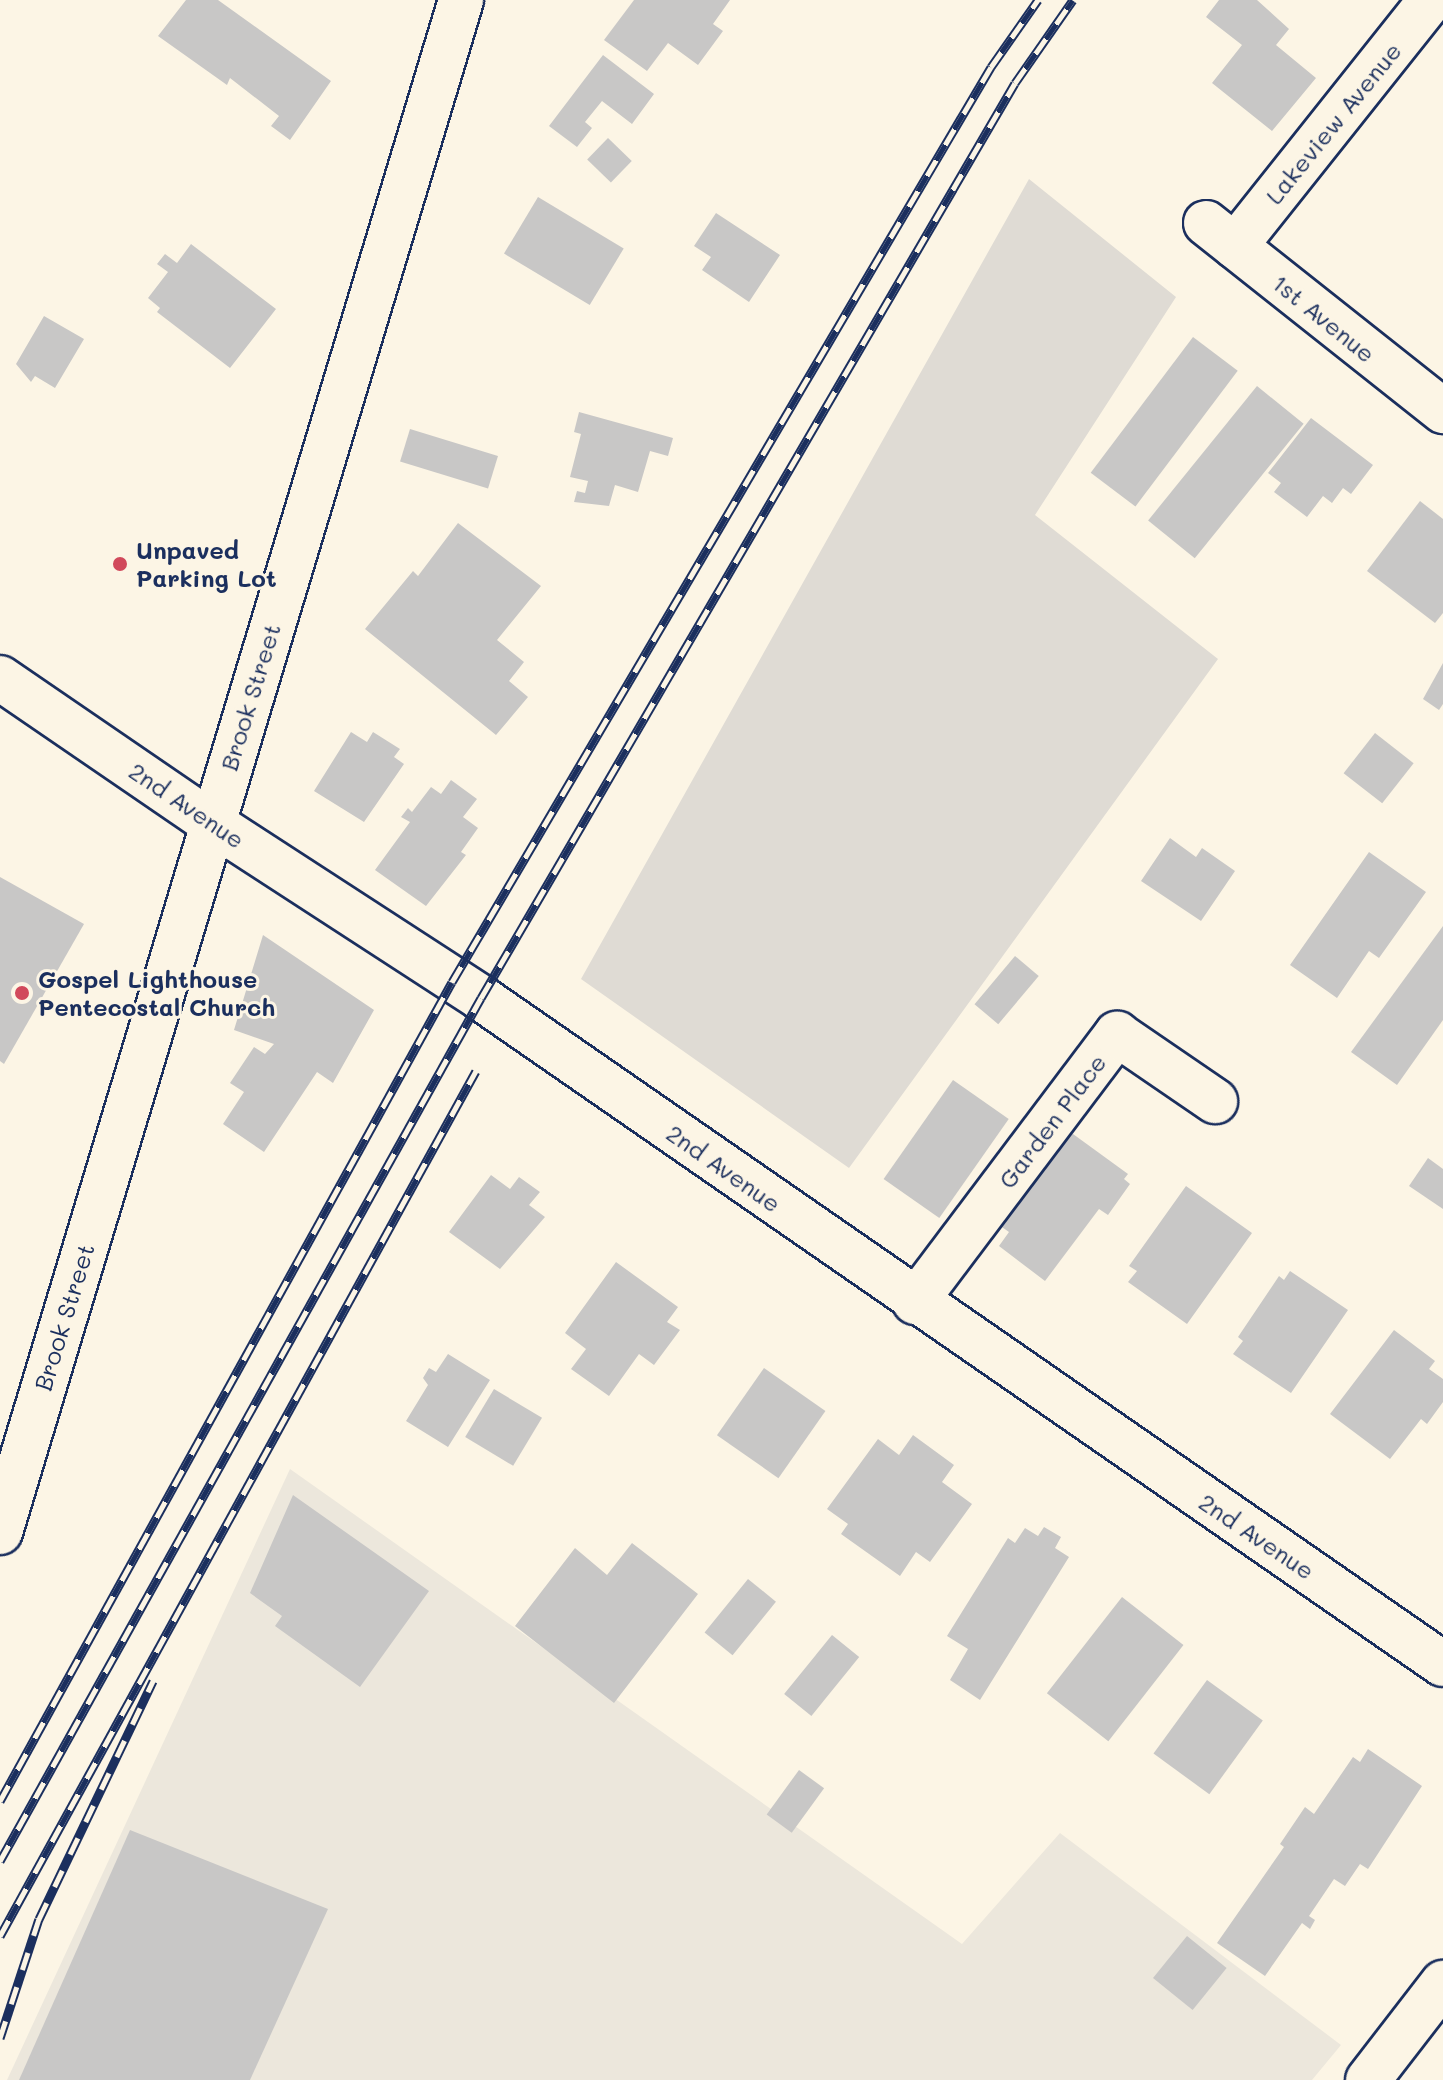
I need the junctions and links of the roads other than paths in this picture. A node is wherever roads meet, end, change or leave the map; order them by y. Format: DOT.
graph roads {
  1 [pos="461,0"];
  2 [pos="1431,0"];
  3 [pos="1221,234"];
  4 [pos="1443,411"];
  5 [pos="0,678"];
  6 [pos="212,823"];
  7 [pos="1215,1101"];
  8 [pos="915,1302"];
  9 [pos="0,1532"];
  10 [pos="1443,1664"];
  11 [pos="1443,1983"];
  12 [pos="1368,2080"];
  1 -- 6 [label="street, Brook Street"];
  2 -- 3 [label="street, Lakeview Avenue"];
  3 -- 4 [label="street, 1st Avenue"];
  5 -- 6 [label="street, 2nd Avenue"];
  6 -- 8 [label="street, 2nd Avenue"];
  6 -- 9 [label="street, Brook Street"];
  7 -- 8 [label="street, Garden Place"];
  8 -- 10 [label="street, 2nd Avenue"];
  11 -- 12 [label="street"];
}
